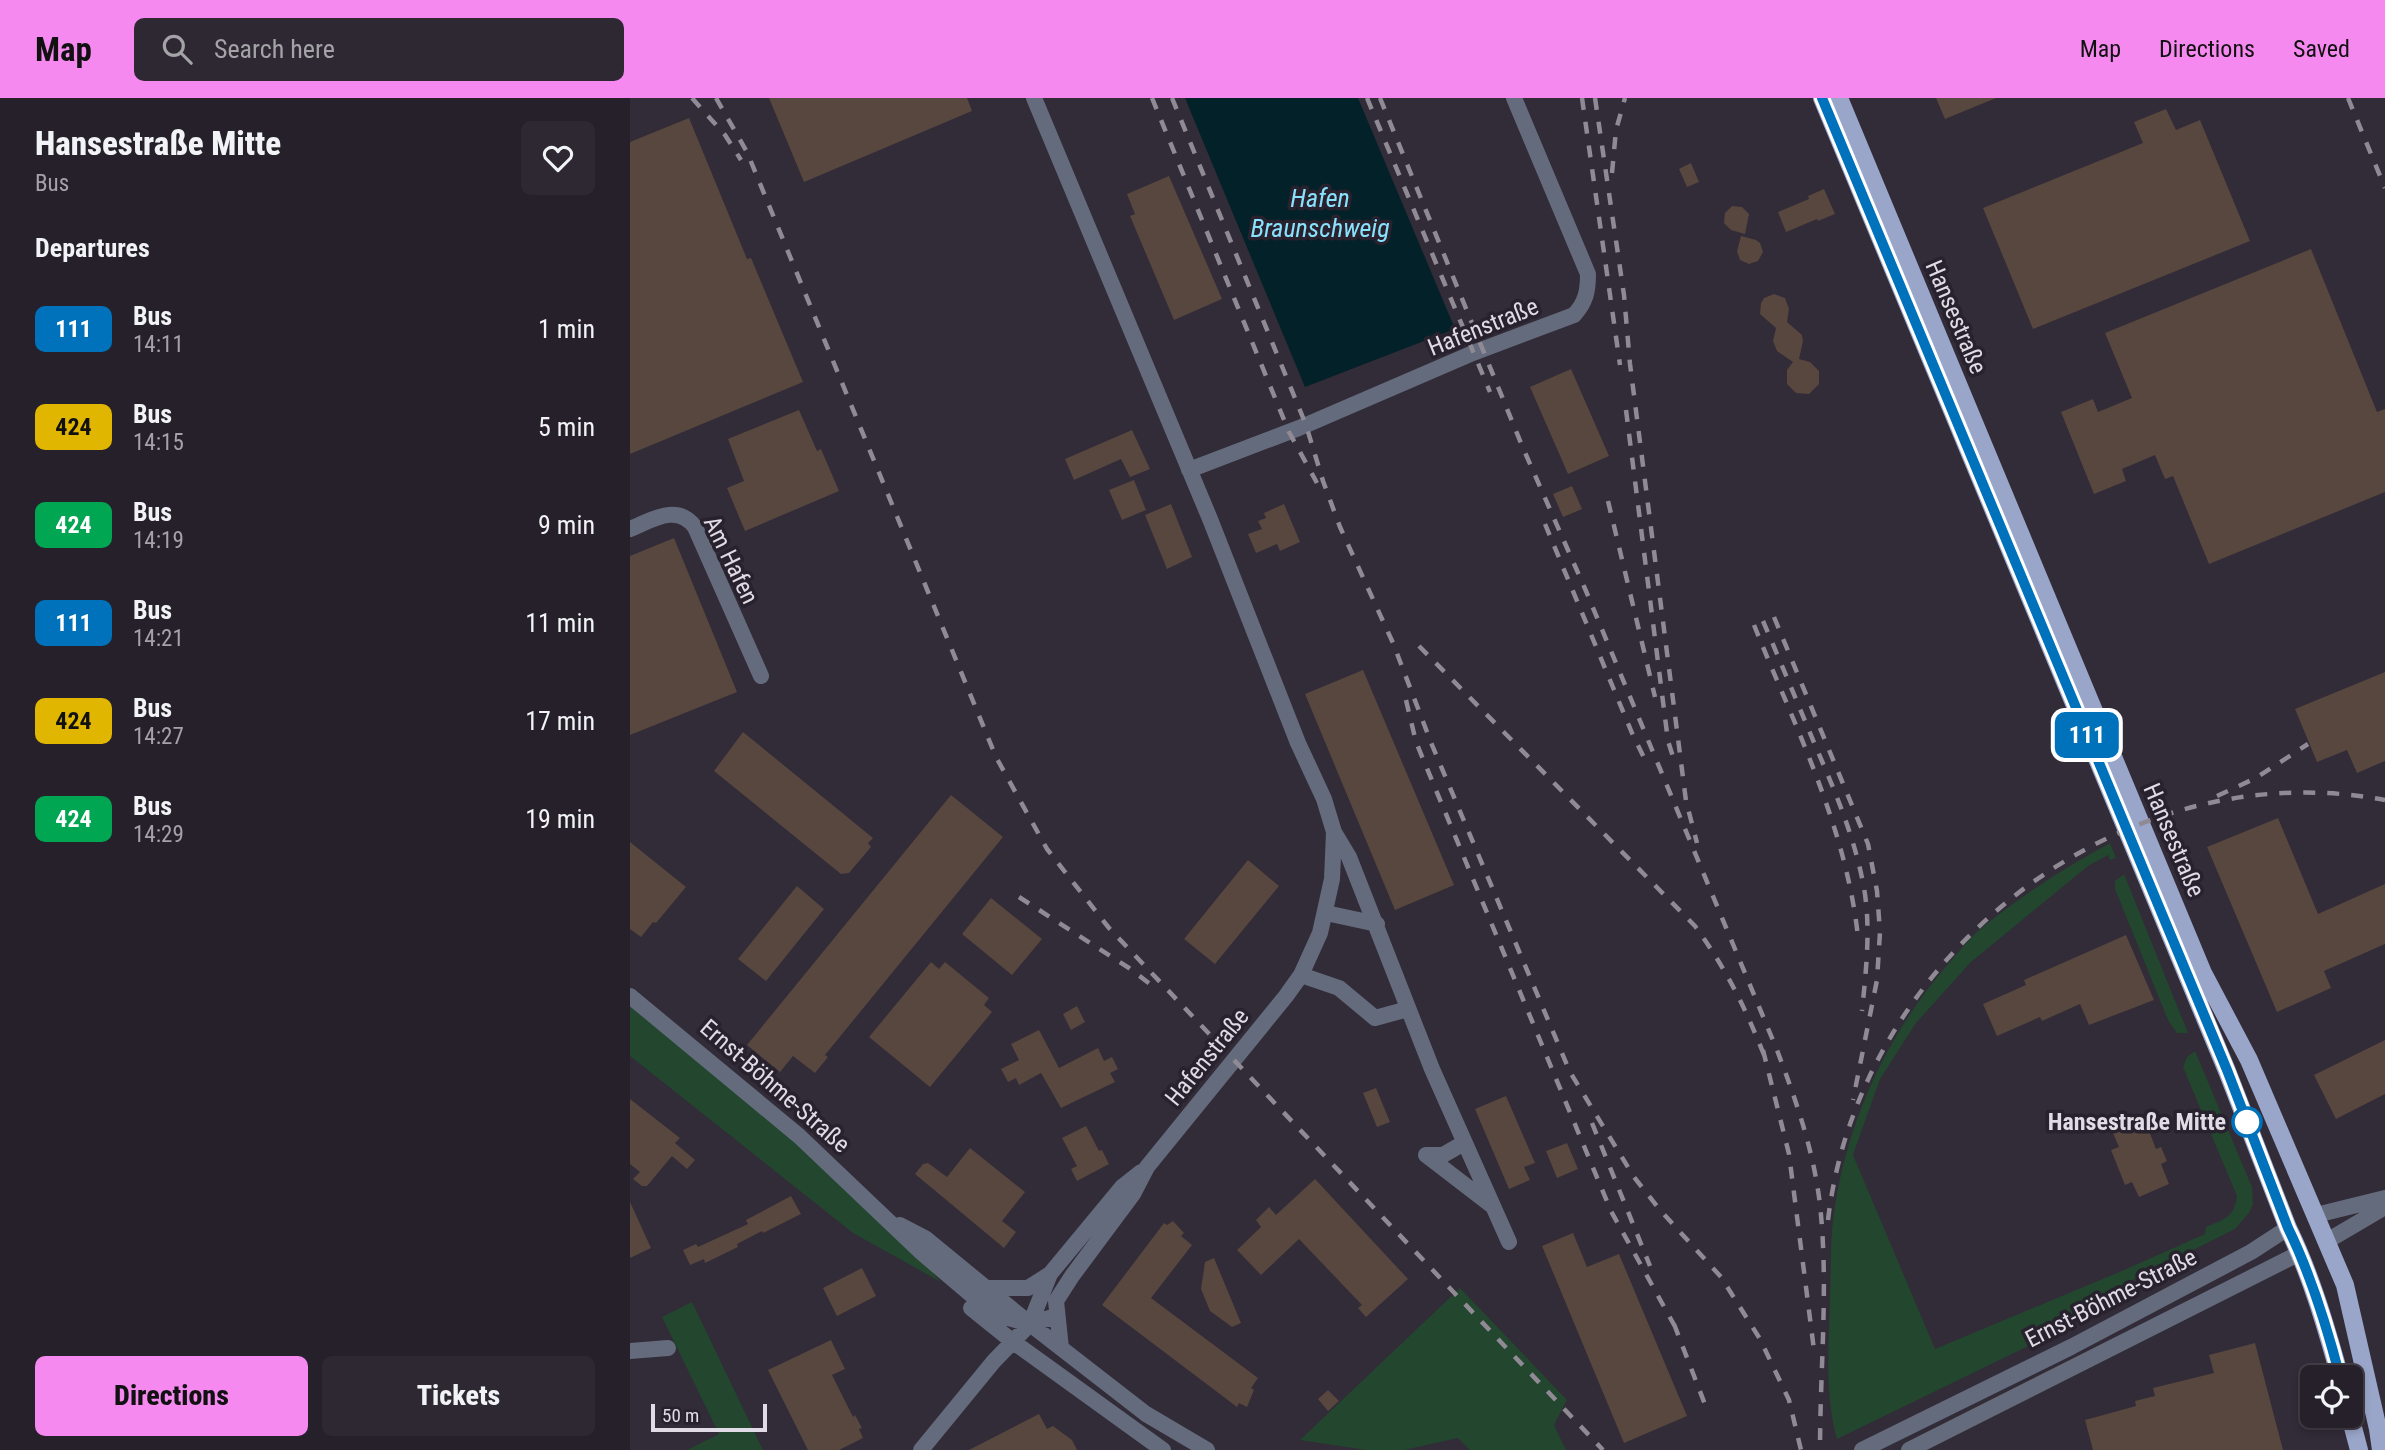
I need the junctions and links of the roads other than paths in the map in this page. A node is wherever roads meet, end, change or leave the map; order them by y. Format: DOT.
graph roads {
  1 [pos="1034,98"];
  2 [pos="1514,98"];
  3 [pos="1822,98"];
  4 [pos="1839,98"];
  5 [pos="1189,470"];
  6 [pos="630,529"];
  7 [pos="761,677"];
  8 [pos="1334,832"];
  9 [pos="1326,913"];
  10 [pos="1377,924"];
  11 [pos="1301,975"];
  12 [pos="630,996"];
  13 [pos="1408,1009"];
  14 [pos="1464,1143"];
  15 [pos="1147,1167"];
  16 [pos="2385,1198"];
  17 [pos="1492,1206"];
  18 [pos="2385,1207"];
  19 [pos="2316,1215"];
  20 [pos="885,1217"];
  21 [pos="2288,1228"];
  22 [pos="2327,1241"];
  23 [pos="1509,1242"];
  24 [pos="2300,1253"];
  25 [pos="1050,1273"];
  26 [pos="987,1289"];
  27 [pos="1056,1316"];
  28 [pos="1030,1324"];
  29 [pos="1012,1342"];
  30 [pos="668,1348"];
  31 [pos="1060,1348"];
  32 [pos="630,1351"];
  33 [pos="2337,1365"];
  34 [pos="2353,1428"];
  35 [pos="921,1450"];
  36 [pos="1163,1450"];
  37 [pos="1207,1450"];
  38 [pos="1862,1450"];
  39 [pos="1909,1450"];
  40 [pos="2359,1450"];
  41 [pos="2381,1450"];
  1 -- 5 [label="street, Hafenstraße"];
  2 -- 5 [label="street, Hafenstraße"];
  3 -- 21 [label="main road, Hansestraße"];
  4 -- 19 [label="main road, Hansestraße"];
  5 -- 8 [label="street, Hafenstraße"];
  6 -- 7 [label="street, Am Hafen"];
  8 -- 9 [label="street, Hafenstraße"];
  8 -- 10 [label="street, Hafenstraße"];
  9 -- 10 [label="street"];
  9 -- 11 [label="street, Hafenstraße"];
  10 -- 13 [label="street, Hafenstraße"];
  11 -- 13 [label="street"];
  11 -- 15 [label="street, Hafenstraße"];
  12 -- 20 [label="street, Ernst-Böhme-Straße"];
  13 -- 14 [label="street, Hafenstraße"];
  14 -- 17 [label="street, Hafenstraße"];
  14 -- 17 [label="street, Hafenstraße"];
  15 -- 25 [label="street, Hafenstraße"];
  15 -- 27 [label="street, Hafenstraße"];
  16 -- 19 [label="street, Ernst-Böhme-Straße"];
  17 -- 23 [label="street, Hafenstraße"];
  18 -- 22 [label="street, Ernst-Böhme-Straße"];
  19 -- 21 [label="main road, Ernst-Böhme-Straße"];
  19 -- 22 [label="main road, Hansestraße"];
  20 -- 26 [label="street, Ernst-Böhme-Straße"];
  20 -- 28 [label="street, Ernst-Böhme-Straße"];
  20 -- 29 [label="street, Ernst-Böhme-Straße"];
  21 -- 24 [label="main road, Hansestraße"];
  21 -- 38 [label="street, Ernst-Böhme-Straße"];
  22 -- 24 [label="main road, Ernst-Böhme-Straße"];
  22 -- 41 [label="main road, Hansestraße"];
  24 -- 33 [label="main road, Hansestraße"];
  24 -- 39 [label="street, Ernst-Böhme-Straße"];
  25 -- 26 [label="street, Hafenstraße"];
  25 -- 28 [label="street, Hafenstraße"];
  26 -- 28 [label="street, Ernst-Böhme-Straße"];
  27 -- 28 [label="street"];
  27 -- 31 [label="street, Hafenstraße"];
  28 -- 29 [label="street"];
  28 -- 31 [label="street, Ernst-Böhme-Straße"];
  29 -- 35 [label="street"];
  29 -- 36 [label="street, Ernst-Böhme-Straße"];
  30 -- 32 [label="street"];
  31 -- 37 [label="street, Ernst-Böhme-Straße"];
  34 -- 40 [label="main road"];
}
